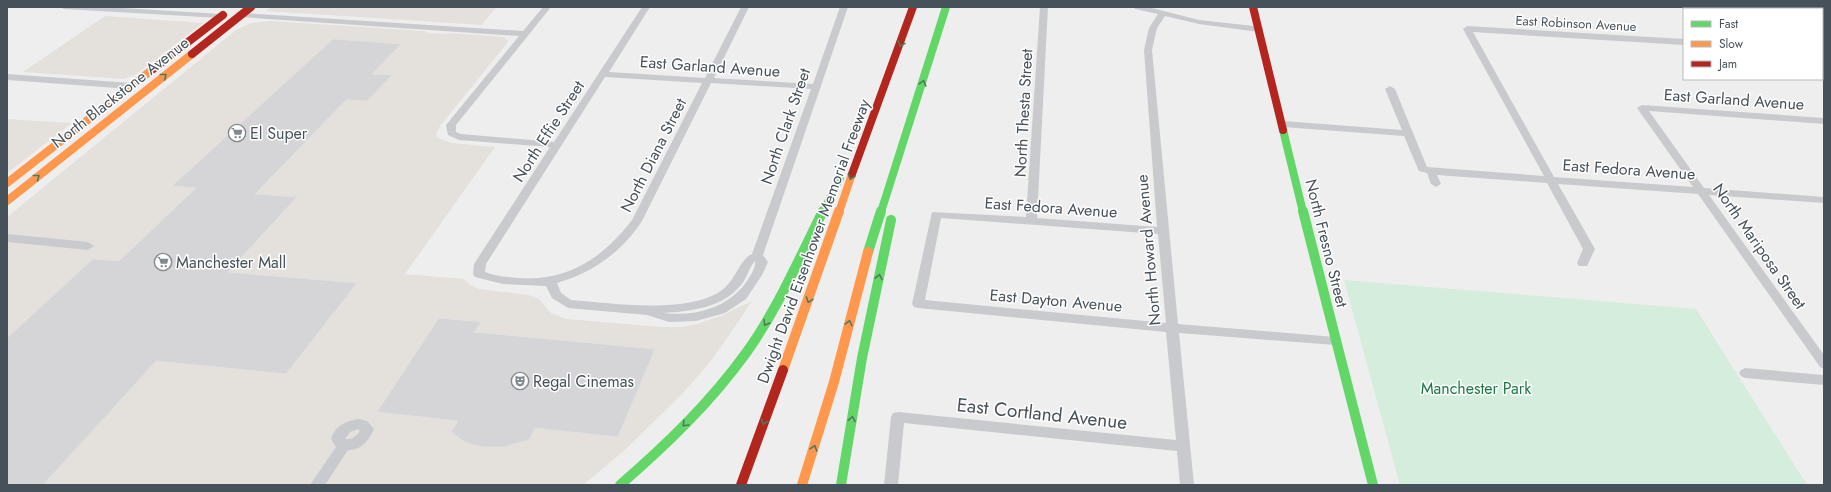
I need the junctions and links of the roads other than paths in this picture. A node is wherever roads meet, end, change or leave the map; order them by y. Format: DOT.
graph roads {
  1 [pos="64,7"];
  2 [pos="233,7"];
  3 [pos="251,7"];
  4 [pos="547,7"];
  5 [pos="646,7"];
  6 [pos="745,7"];
  7 [pos="844,7"];
  8 [pos="913,7"];
  9 [pos="946,7"];
  10 [pos="1044,7"];
  11 [pos="1138,7"];
  12 [pos="1253,7"];
  13 [pos="241,11"];
  14 [pos="1162,14"];
  15 [pos="221,16"];
  16 [pos="1259,29"];
  17 [pos="525,34"];
  18 [pos="1683,42"];
  19 [pos="176,67"];
  20 [pos="603,74"];
  21 [pos="7,77"];
  22 [pos="708,81"];
  23 [pos="131,86"];
  24 [pos="816,87"];
  25 [pos="1390,89"];
  26 [pos="1642,108"];
  27 [pos="873,114"];
  28 [pos="911,120"];
  29 [pos="1824,120"];
  30 [pos="1283,124"];
  31 [pos="1409,133"];
  32 [pos="557,145"];
  33 [pos="74,148"];
  34 [pos="1431,171"];
  35 [pos="1550,179"];
  36 [pos="7,183"];
  37 [pos="1436,184"];
  38 [pos="1701,190"];
  39 [pos="896,197"];
  40 [pos="1824,200"];
  41 [pos="7,201"];
  42 [pos="892,212"];
  43 [pos="1032,221"];
  44 [pos="1163,231"];
  45 [pos="7,238"];
  46 [pos="88,246"];
  47 [pos="756,256"];
  48 [pos="1583,264"];
  49 [pos="550,281"];
  50 [pos="918,304"];
  51 [pos="650,311"];
  52 [pos="1173,328"];
  53 [pos="1335,341"];
  54 [pos="1824,364"];
  55 [pos="1745,373"];
  56 [pos="1824,380"];
  57 [pos="344,445"];
  58 [pos="1184,446"];
  59 [pos="317,485"];
  60 [pos="620,485"];
  61 [pos="741,485"];
  62 [pos="802,485"];
  63 [pos="841,485"];
  64 [pos="891,485"];
  65 [pos="1187,485"];
  66 [pos="1372,485"];
  1 -- 15 [label="street"];
  2 -- 15 [label="main road, North Blackstone Avenue"];
  3 -- 13 [label="main road, North Blackstone Avenue"];
  4 -- 17 [label="street"];
  5 -- 20 [label="street, North Effie Street"];
  6 -- 22 [label="street, North Diana Street"];
  7 -- 24 [label="street, North Clark Street"];
  8 -- 27 [label="main road, Dwight David Eisenhower Memorial Freeway, one-way"];
  28 -- 9 [label="main road, one-way"];
  10 -- 43 [label="street, North Thesta Street"];
  11 -- 14 [label="street"];
  12 -- 16 [label="main road, North Fresno Street"];
  13 -- 17 [label="street"];
  13 -- 19 [label="main road, North Blackstone Avenue"];
  14 -- 16 [label="street"];
  14 -- 44 [label="street, North Howard Avenue"];
  15 -- 19 [label="main road"];
  15 -- 23 [label="main road, North Blackstone Avenue"];
  16 -- 30 [label="main road, North Fresno Street"];
  17 -- 32 [label="street"];
  18 -- 35 [label="street, East Robinson Avenue"];
  33 -- 19 [label="main road, North Blackstone Avenue, one-way"];
  20 -- 22 [label="street, East Garland Avenue"];
  20 -- 32 [label="street, North Effie Street"];
  21 -- 23 [label="street"];
  22 -- 24 [label="street, East Garland Avenue"];
  22 -- 49 [label="street, North Diana Street"];
  23 -- 33 [label="main road"];
  23 -- 36 [label="main road, North Blackstone Avenue"];
  24 -- 47 [label="street, North Clark Street"];
  25 -- 31 [label="street"];
  26 -- 29 [label="street, East Garland Avenue"];
  26 -- 38 [label="street, North Mariposa Street"];
  27 -- 60 [label="main road, one-way"];
  27 -- 61 [label="main road, Dwight David Eisenhower Memorial Freeway, one-way"];
  28 -- 39 [label="main road"];
  62 -- 28 [label="main road, one-way"];
  30 -- 31 [label="street"];
  30 -- 53 [label="main road, North Fresno Street"];
  31 -- 34 [label="street"];
  32 -- 49 [label="street, North Effie Street"];
  41 -- 33 [label="main road, North Blackstone Avenue, one-way"];
  34 -- 35 [label="street, East Fedora Avenue"];
  34 -- 37 [label="street"];
  35 -- 38 [label="street, East Fedora Avenue"];
  35 -- 48 [label="street"];
  38 -- 40 [label="street, East Fedora Avenue"];
  38 -- 54 [label="street, North Mariposa Street"];
  63 -- 42 [label="main road, one-way"];
  43 -- 44 [label="street, East Fedora Avenue"];
  43 -- 50 [label="street, East Fedora Avenue"];
  44 -- 52 [label="street, North Howard Avenue"];
  45 -- 46 [label="street"];
  47 -- 51 [label="street, North Clark Street"];
  47 -- 51 [label="street, North Clark Street"];
  49 -- 51 [label="street"];
  50 -- 52 [label="street, East Dayton Avenue"];
  52 -- 53 [label="street, East Dayton Avenue"];
  52 -- 58 [label="street, North Howard Avenue"];
  53 -- 66 [label="main road, North Fresno Street"];
  55 -- 56 [label="street"];
  57 -- 59 [label="street"];
  58 -- 64 [label="street, East Cortland Avenue"];
  58 -- 65 [label="street, North Howard Avenue"];
}
